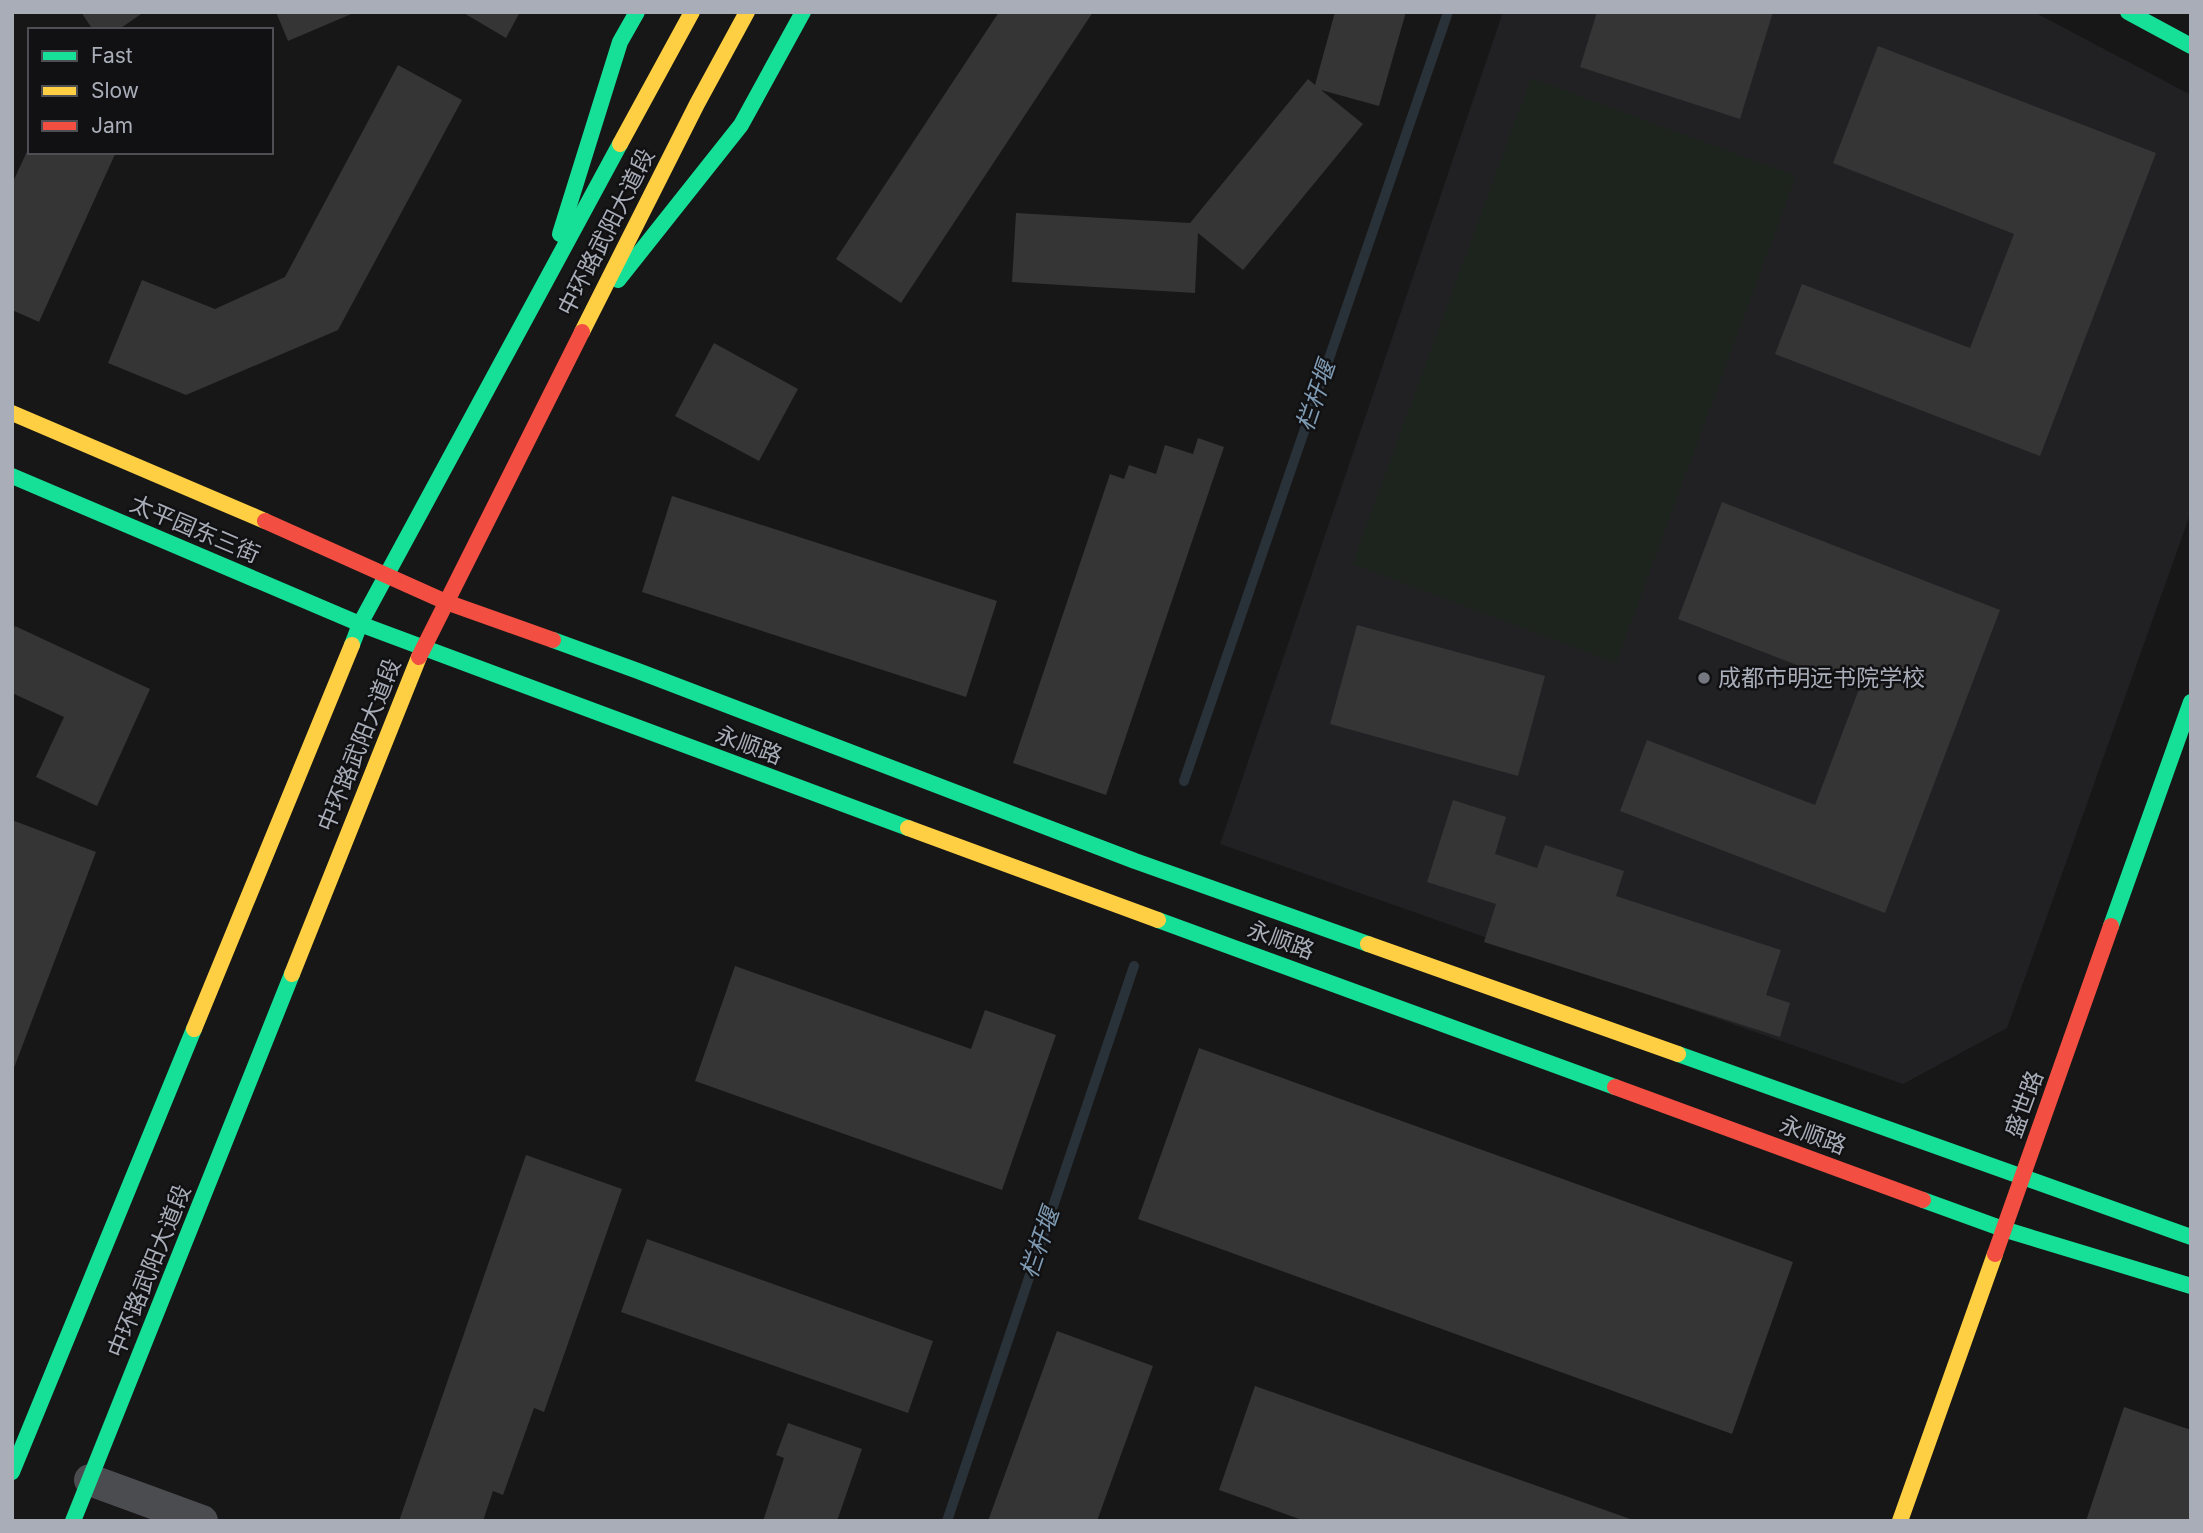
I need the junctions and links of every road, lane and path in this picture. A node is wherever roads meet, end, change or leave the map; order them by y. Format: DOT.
graph roads {
  1 [pos="637,12"];
  2 [pos="692,12"];
  3 [pos="747,12"];
  4 [pos="803,12"];
  5 [pos="2128,12"];
  6 [pos="2191,46"];
  7 [pos="547,276"];
  8 [pos="588,318"];
  9 [pos="12,413"];
  10 [pos="12,475"];
  11 [pos="386,576"];
  12 [pos="446,602"];
  13 [pos="360,624"];
  14 [pos="422,647"];
  15 [pos="2191,702"];
  16 [pos="2022,1178"];
  17 [pos="2003,1229"];
  18 [pos="2191,1237"];
  19 [pos="2191,1286"];
  20 [pos="12,1472"];
  21 [pos="90,1480"];
  22 [pos="73,1521"];
  23 [pos="202,1521"];
  24 [pos="1900,1521"];
  1 -- 7 [label="main road"];
  2 -- 7 [label="main road, 中环路武阳大道段"];
  3 -- 8 [label="main road, 中环路武阳大道段"];
  4 -- 8 [label="main road"];
  5 -- 6 [label="main road"];
  7 -- 11 [label="main road, 中环路武阳大道段"];
  8 -- 12 [label="main road, 中环路武阳大道段"];
  9 -- 11 [label="main road"];
  10 -- 13 [label="main road, 太平园东三街"];
  11 -- 12 [label="main road"];
  11 -- 13 [label="main road, 中环路武阳大道段"];
  12 -- 14 [label="main road, 中环路武阳大道段"];
  12 -- 16 [label="main road"];
  13 -- 14 [label="main road, 永顺路"];
  13 -- 20 [label="main road, 中环路武阳大道段"];
  14 -- 17 [label="main road, 永顺路"];
  14 -- 21 [label="main road, 中环路武阳大道段"];
  15 -- 16 [label="main road, 盛世路"];
  16 -- 17 [label="main road, 盛世路"];
  16 -- 18 [label="main road"];
  17 -- 19 [label="main road, 永顺路"];
  17 -- 24 [label="main road, 盛世路"];
  21 -- 22 [label="main road, 中环路武阳大道段"];
  21 -- 23 [label="street"];
}
